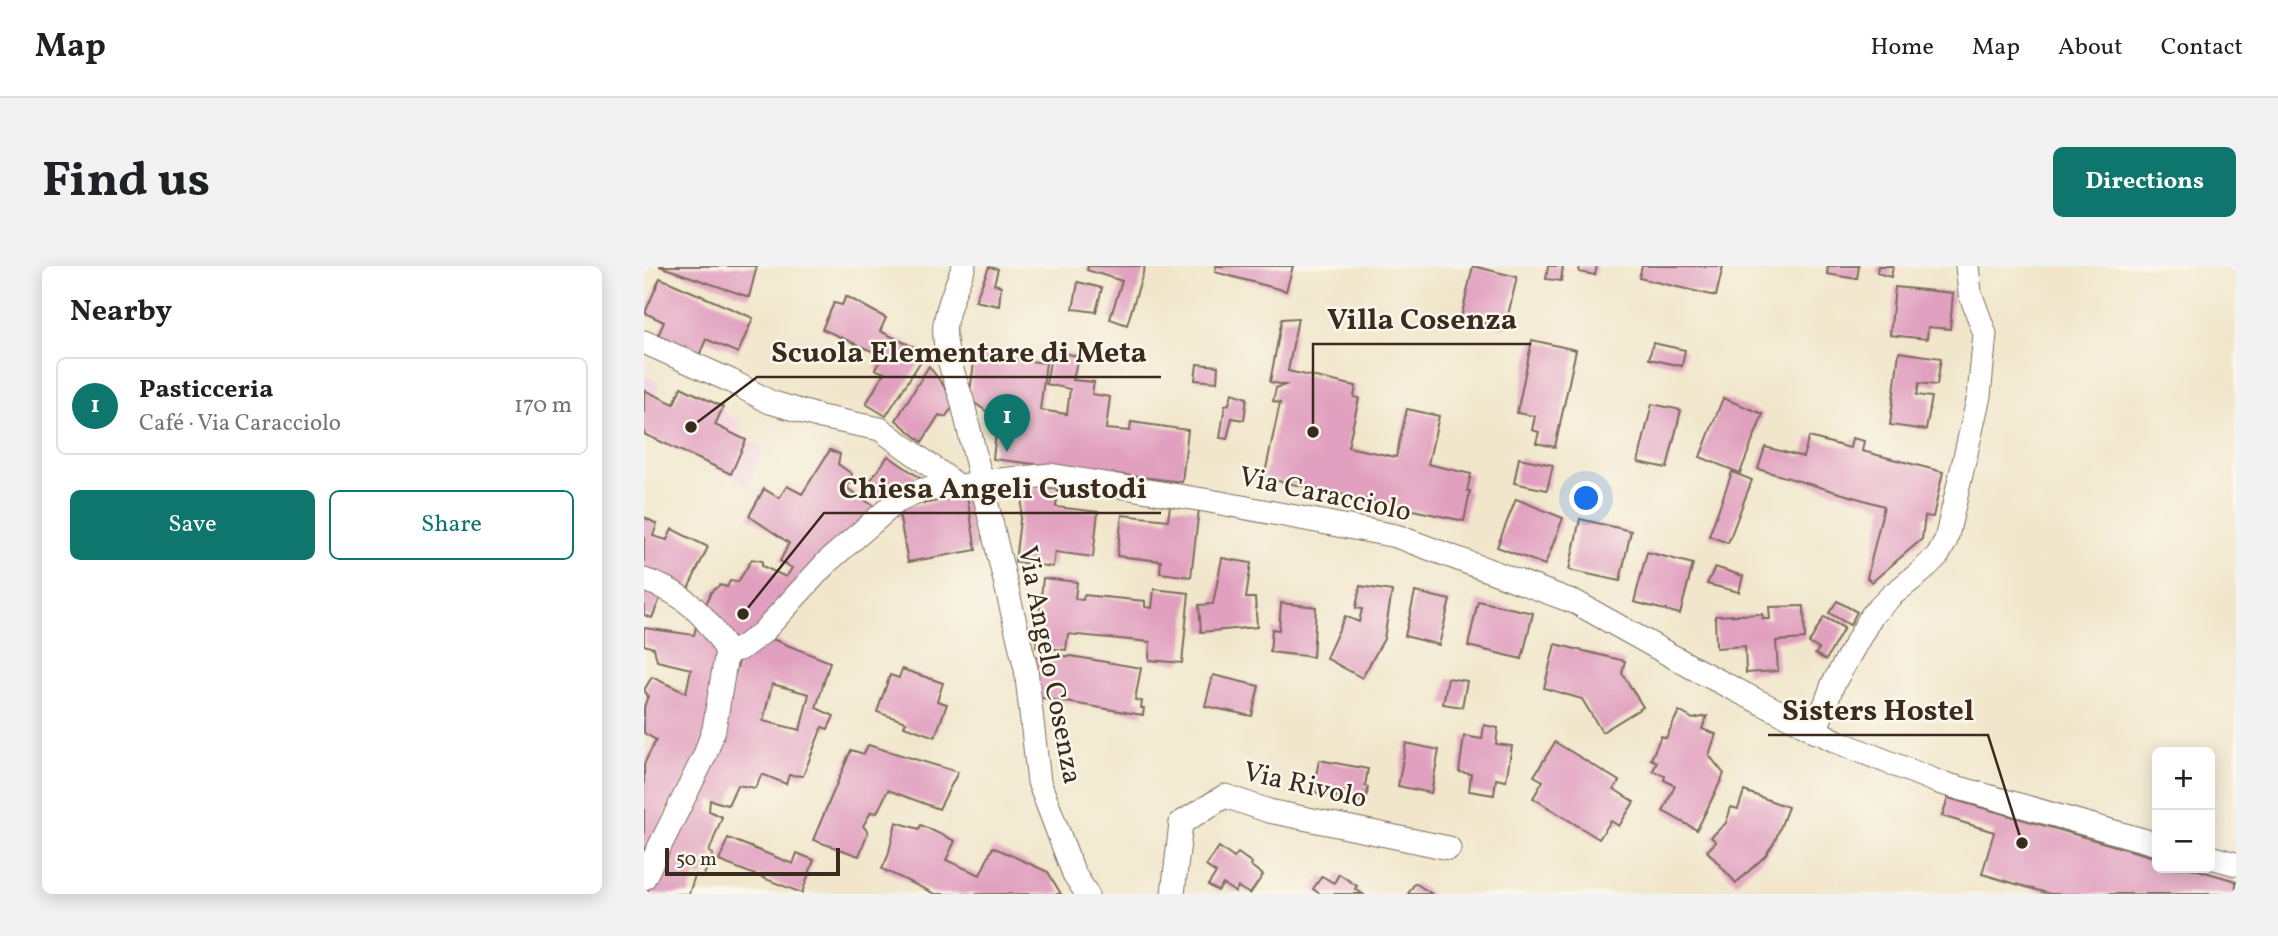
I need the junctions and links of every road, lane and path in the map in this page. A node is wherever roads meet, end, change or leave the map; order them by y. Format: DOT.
graph roads {
  1 [pos="964,266"];
  2 [pos="1967,266"];
  3 [pos="644,342"];
  4 [pos="970,484"];
  5 [pos="644,580"];
  6 [pos="727,652"];
  7 [pos="1815,732"];
  8 [pos="2152,843"];
  9 [pos="1450,848"];
  10 [pos="2215,858"];
  11 [pos="2236,864"];
  12 [pos="645,875"];
  13 [pos="1087,894"];
  14 [pos="1173,894"];
  1 -- 4 [label="street, Via Angelo Cosenza"];
  2 -- 7 [label="street"];
  3 -- 4 [label="street"];
  4 -- 6 [label="street, Via Caracciolo"];
  4 -- 7 [label="street, Via Caracciolo"];
  4 -- 13 [label="street, Via Angelo Cosenza"];
  5 -- 6 [label="street"];
  6 -- 12 [label="street"];
  7 -- 8 [label="street, Via Caracciolo"];
  9 -- 14 [label="street, Via Rivolo"];
  10 -- 11 [label="street"];
}
